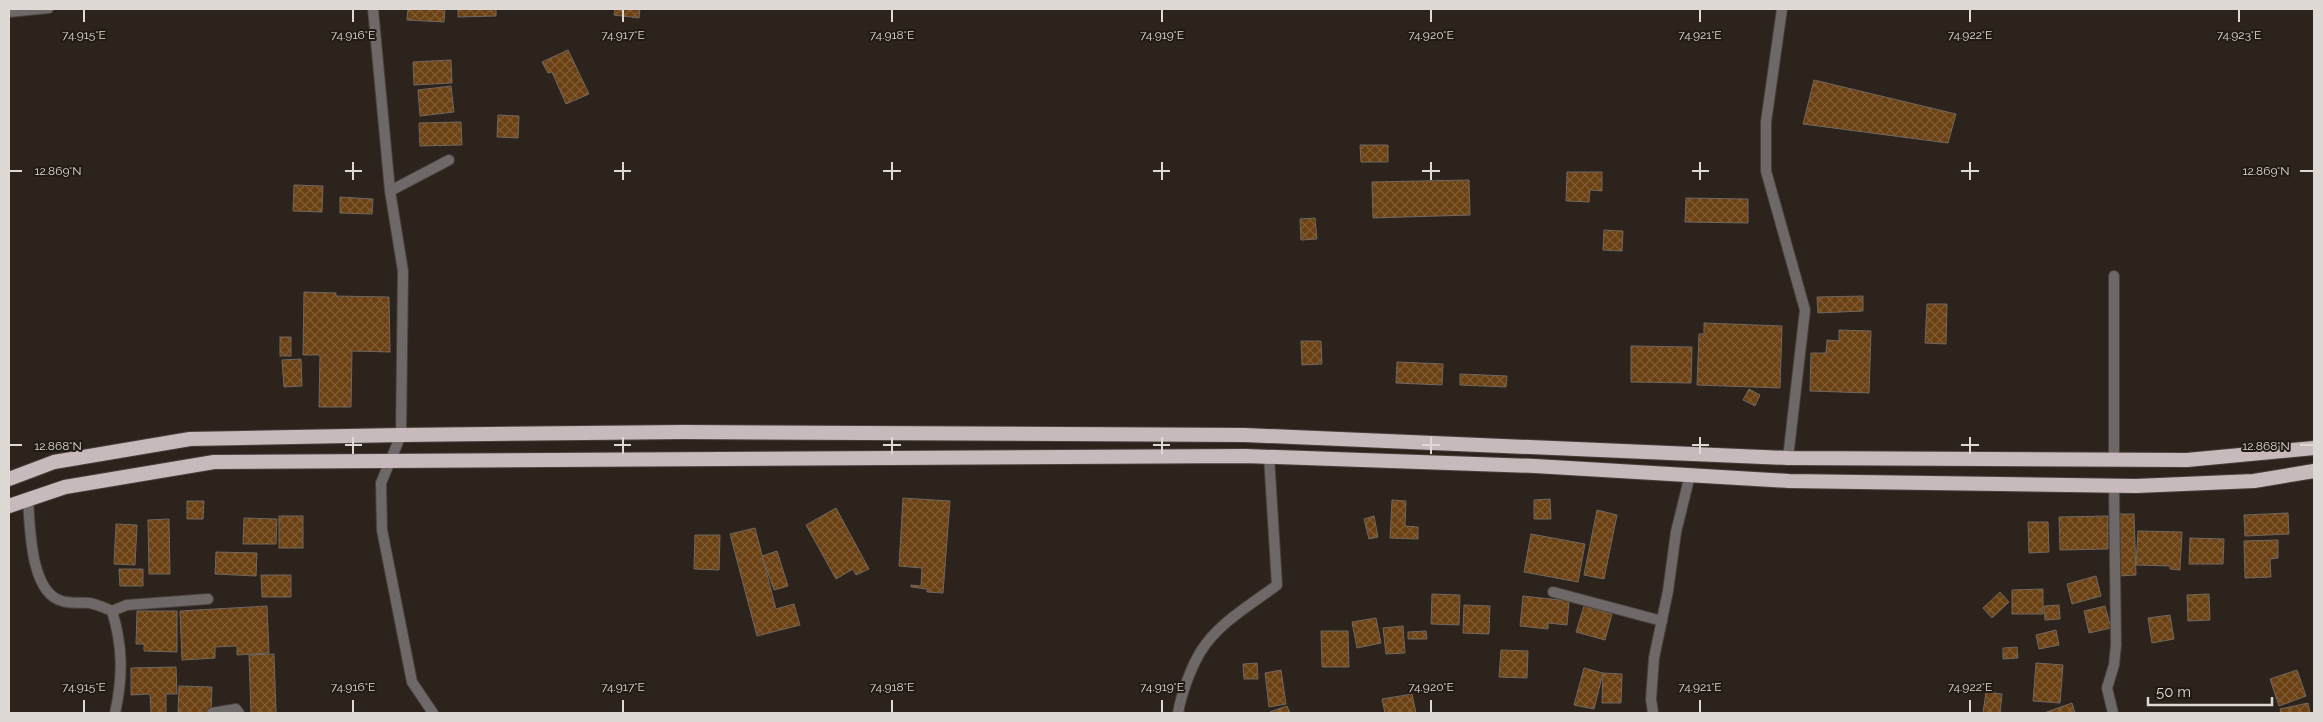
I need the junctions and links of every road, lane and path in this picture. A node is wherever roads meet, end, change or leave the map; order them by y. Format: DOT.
graph roads {
  1 [pos="50,9"];
  2 [pos="373,9"];
  3 [pos="1782,9"];
  4 [pos="9,13"];
  5 [pos="449,160"];
  6 [pos="390,191"];
  7 [pos="2114,276"];
  8 [pos="401,435"];
  9 [pos="2314,448"];
  10 [pos="1269,456"];
  11 [pos="1788,458"];
  12 [pos="2114,460"];
  13 [pos="389,461"];
  14 [pos="2314,471"];
  15 [pos="1690,475"];
  16 [pos="9,479"];
  17 [pos="2114,486"];
  18 [pos="28,500"];
  19 [pos="9,506"];
  20 [pos="1553,592"];
  21 [pos="208,599"];
  22 [pos="112,611"];
  23 [pos="1662,621"];
  24 [pos="115,713"];
  25 [pos="212,713"];
  26 [pos="239,713"];
  27 [pos="433,713"];
  28 [pos="1178,713"];
  29 [pos="1653,713"];
  30 [pos="2113,713"];
  1 -- 4 [label="lane"];
  2 -- 6 [label="street"];
  3 -- 11 [label="street"];
  5 -- 6 [label="street"];
  6 -- 8 [label="street"];
  7 -- 12 [label="street"];
  8 -- 11 [label="highway"];
  8 -- 13 [label="street"];
  8 -- 16 [label="highway"];
  9 -- 12 [label="highway"];
  10 -- 13 [label="highway"];
  10 -- 15 [label="highway"];
  10 -- 28 [label="street"];
  11 -- 12 [label="highway"];
  13 -- 18 [label="highway"];
  13 -- 27 [label="street"];
  14 -- 17 [label="highway"];
  15 -- 17 [label="highway"];
  15 -- 23 [label="street"];
  17 -- 30 [label="street"];
  18 -- 19 [label="highway"];
  18 -- 22 [label="street"];
  20 -- 23 [label="street"];
  21 -- 22 [label="street"];
  22 -- 24 [label="street"];
  23 -- 29 [label="street"];
  25 -- 26 [label="street"];
}
